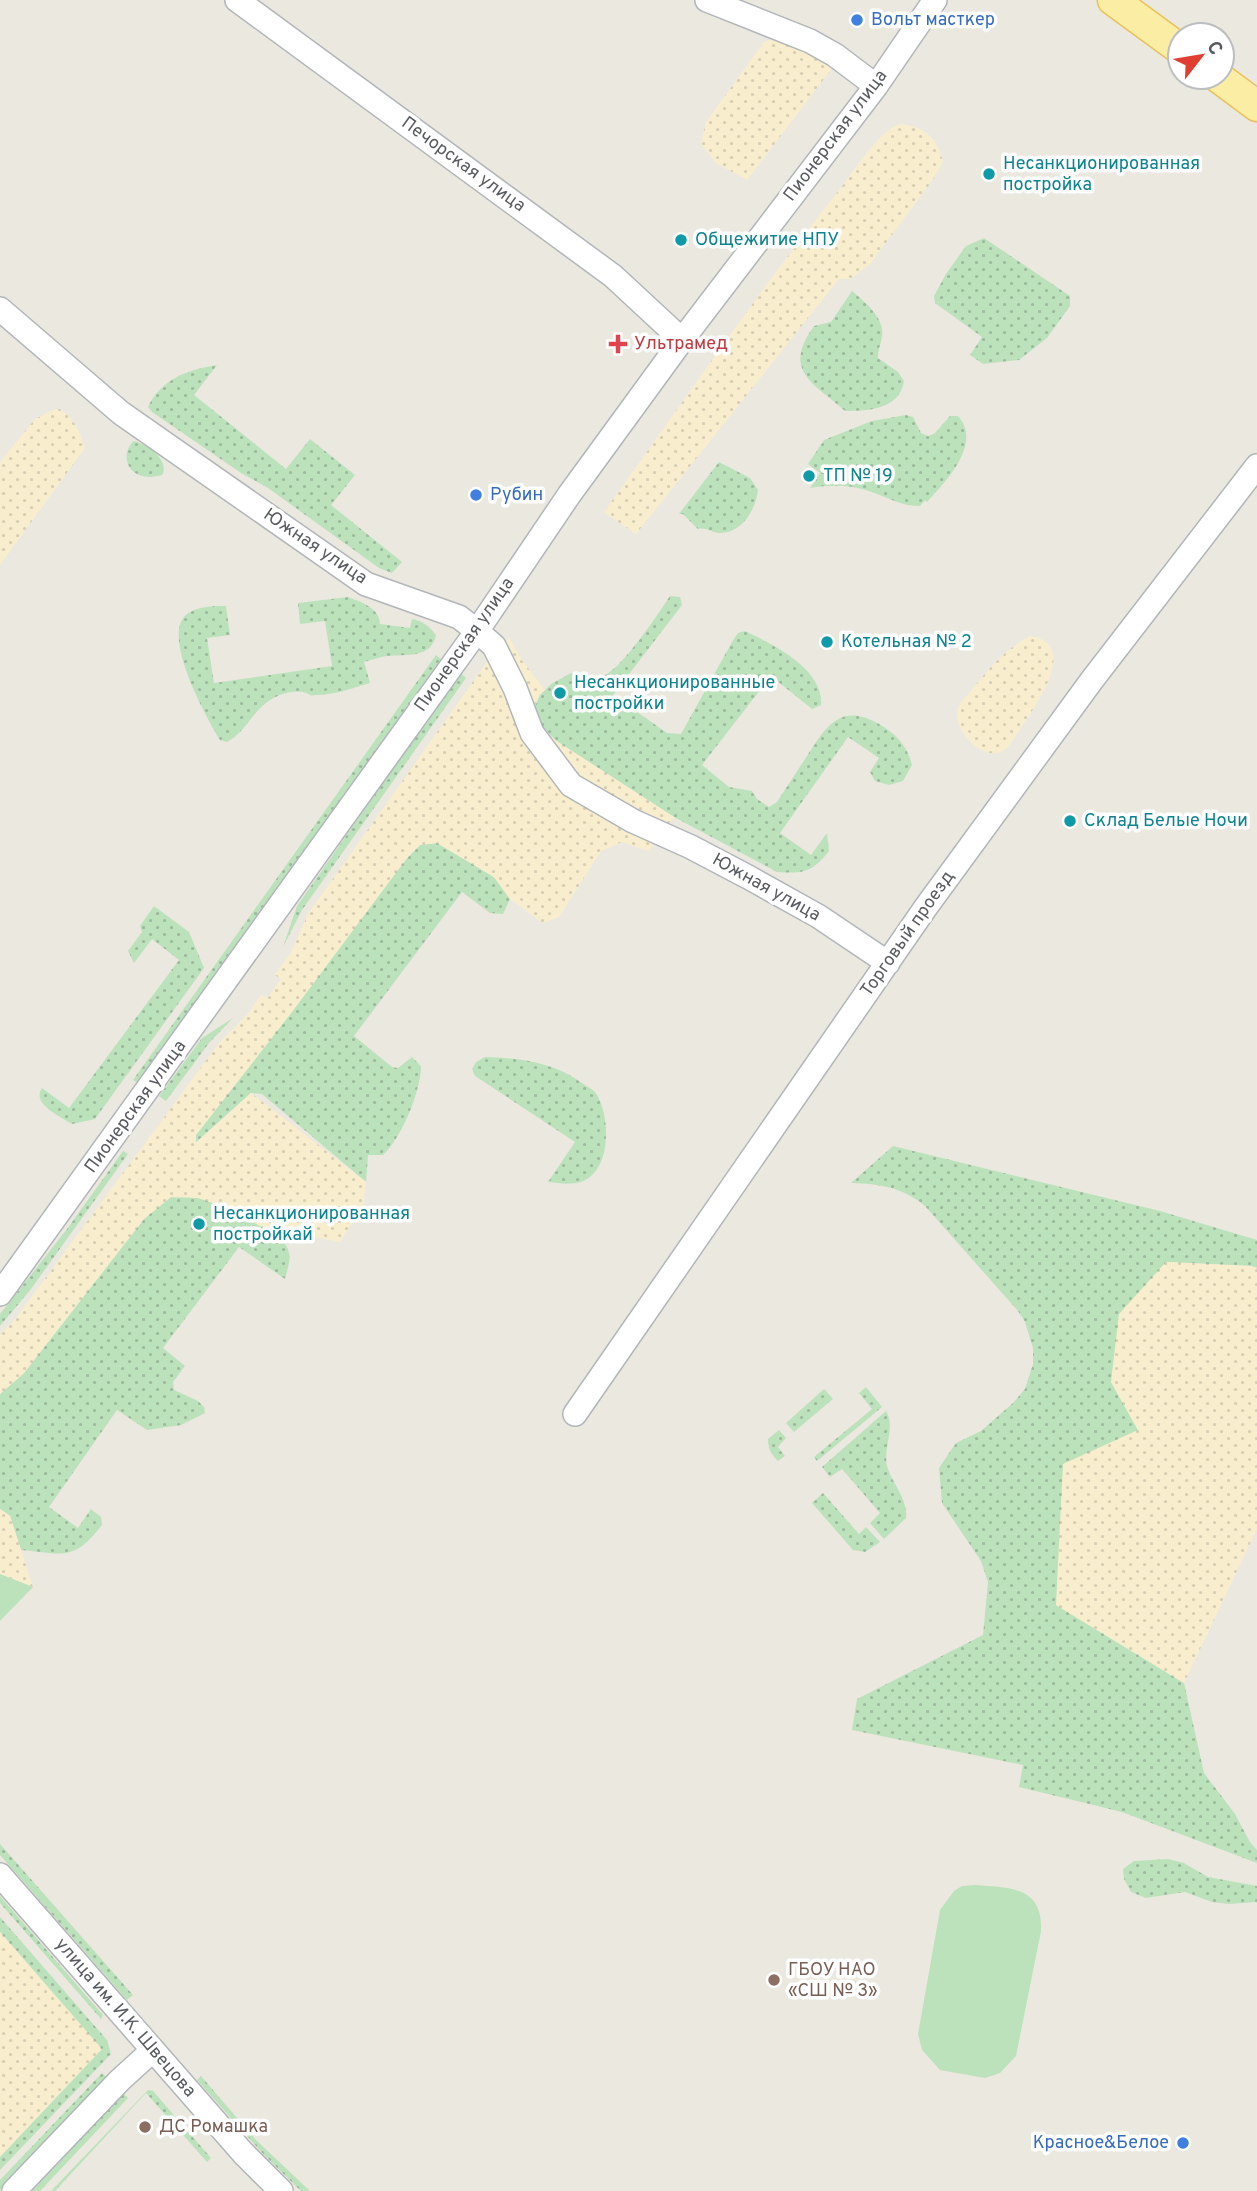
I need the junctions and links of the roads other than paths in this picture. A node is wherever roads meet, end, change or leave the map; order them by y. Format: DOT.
graph roads {
  1 [pos="237,0"];
  2 [pos="707,0"];
  3 [pos="934,0"];
  4 [pos="1113,0"];
  5 [pos="1166,39"];
  6 [pos="876,86"];
  7 [pos="1236,90"];
  8 [pos="1257,106"];
  9 [pos="0,309"];
  10 [pos="682,340"];
  11 [pos="1257,466"];
  12 [pos="477,631"];
  13 [pos="888,963"];
  14 [pos="0,1294"];
  15 [pos="575,1414"];
  16 [pos="0,1874"];
  17 [pos="153,2050"];
  18 [pos="14,2191"];
  19 [pos="281,2191"];
  1 -- 10 [label="street, Печорская улица"];
  2 -- 6 [label="street"];
  3 -- 6 [label="street, Пионерская улица"];
  4 -- 5 [label="main road"];
  6 -- 10 [label="street, Пионерская улица"];
  7 -- 8 [label="main road"];
  9 -- 12 [label="street, Южная улица"];
  10 -- 12 [label="street, Пионерская улица"];
  11 -- 13 [label="street, Торговый проезд"];
  12 -- 13 [label="street, Южная улица"];
  12 -- 14 [label="street, Пионерская улица"];
  13 -- 15 [label="street, Торговый проезд"];
  16 -- 17 [label="street, улица им. И.К. Швецова"];
  17 -- 18 [label="street"];
  17 -- 19 [label="street, улица им. И.К. Швецова"];
}
